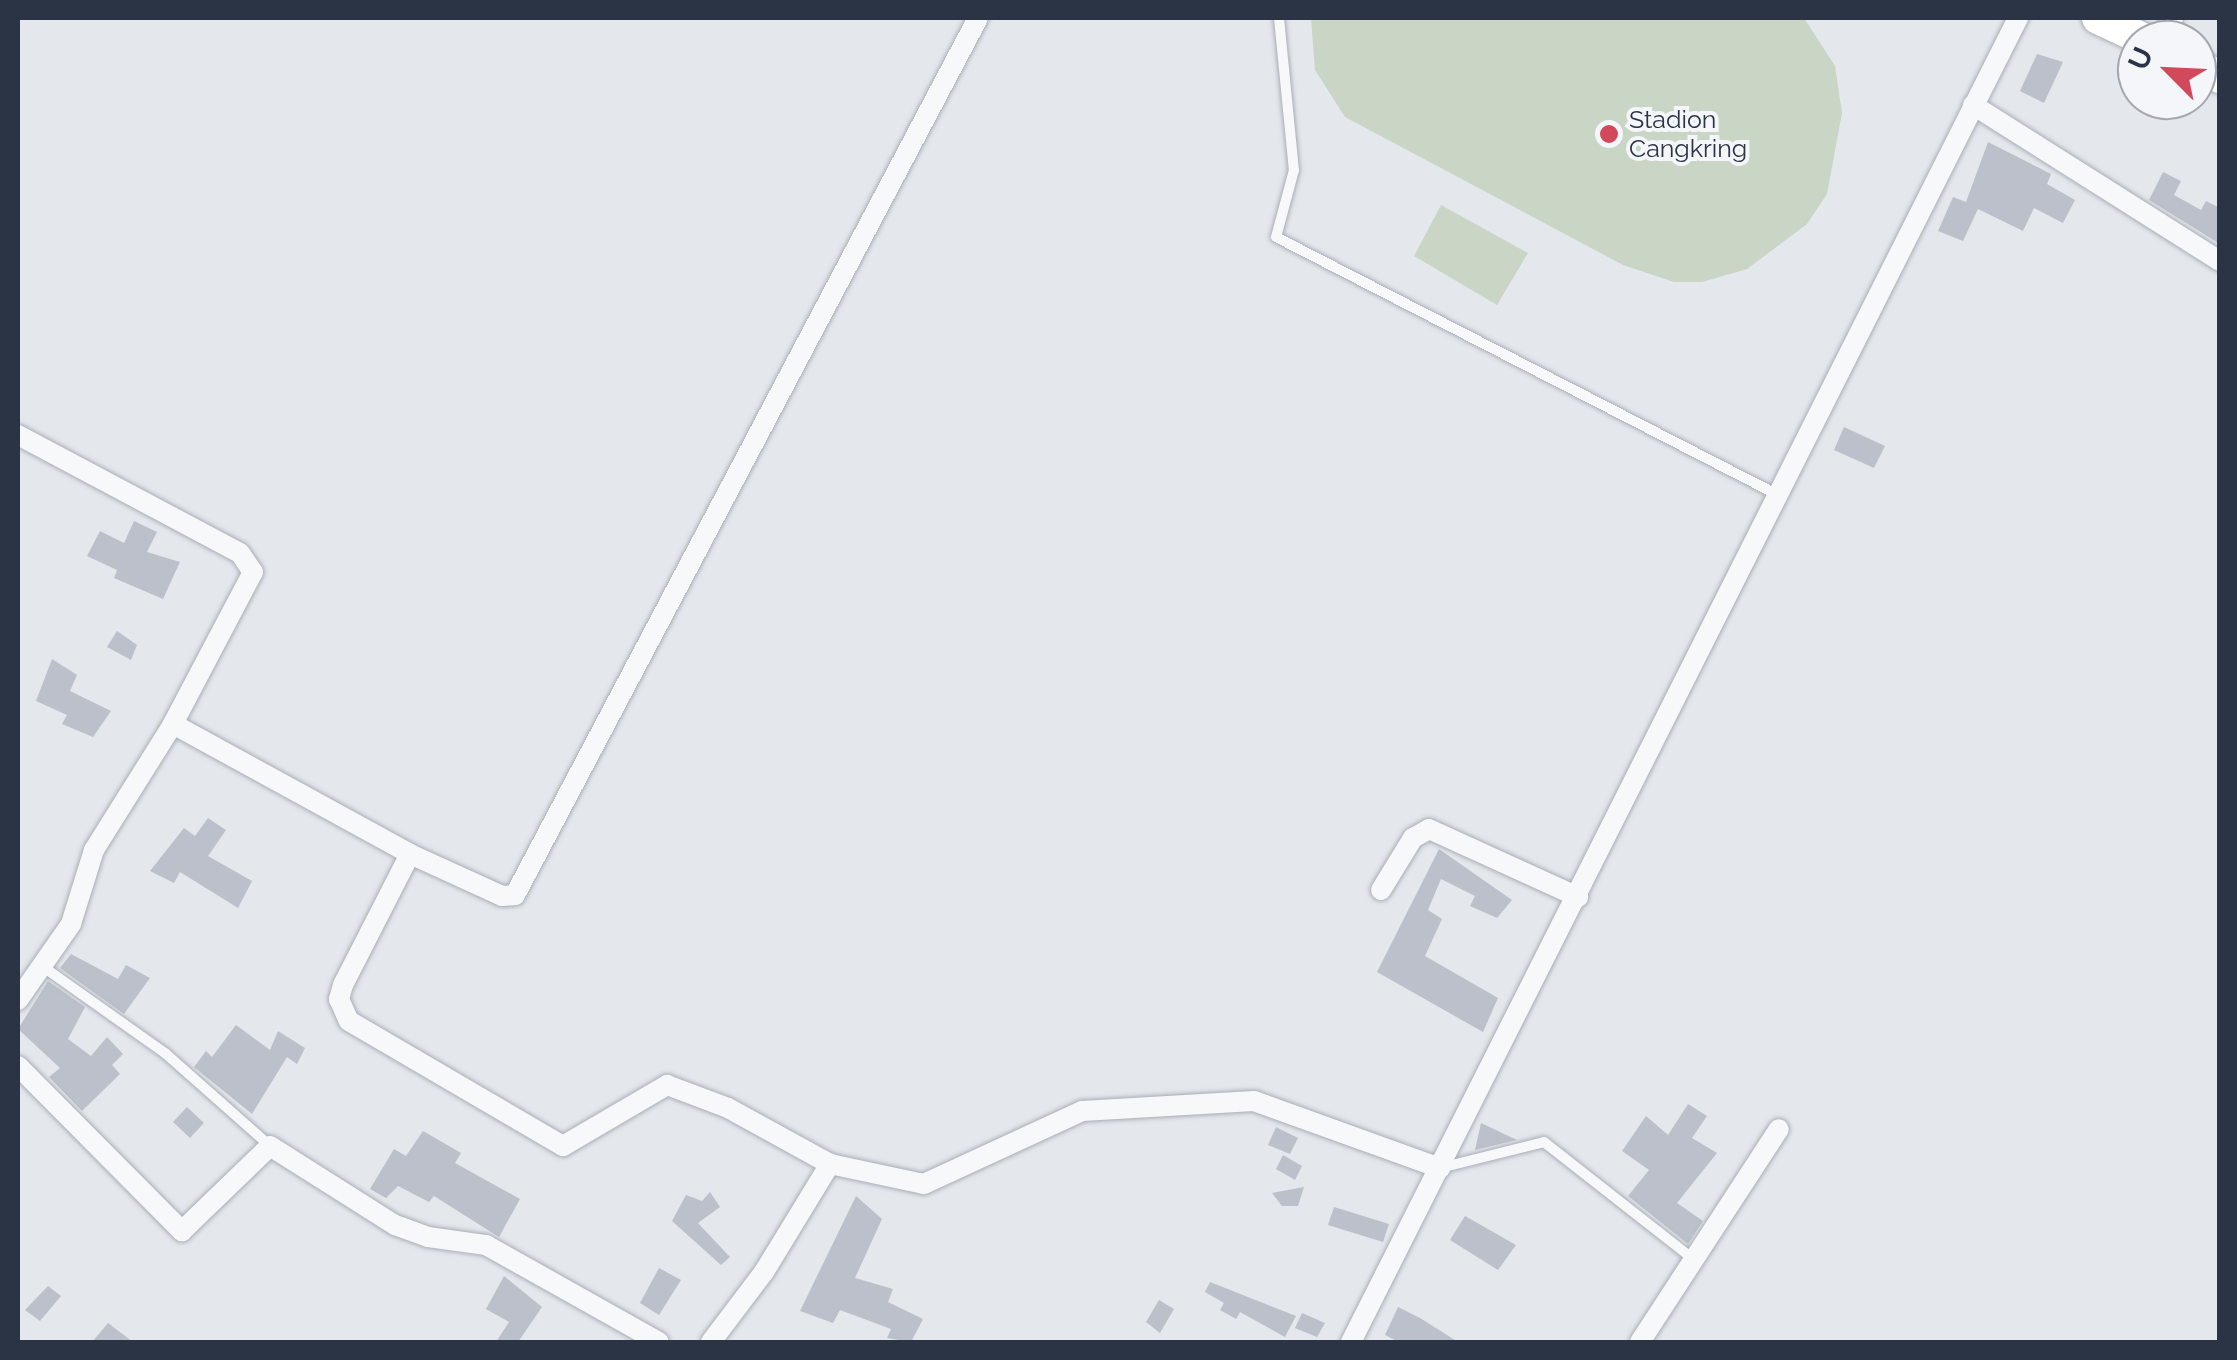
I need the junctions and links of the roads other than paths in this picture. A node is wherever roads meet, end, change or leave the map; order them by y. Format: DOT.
graph roads {
  1 [pos="978,18"];
  2 [pos="1279,18"];
  3 [pos="2018,18"];
  4 [pos="1973,104"];
  5 [pos="2220,261"];
  6 [pos="18,435"];
  7 [pos="1779,495"];
  8 [pos="173,724"];
  9 [pos="410,854"];
  10 [pos="1381,890"];
  11 [pos="1578,897"];
  12 [pos="42,966"];
  13 [pos="18,1000"];
  14 [pos="18,1066"];
  15 [pos="1780,1129"];
  16 [pos="270,1146"];
  17 [pos="830,1164"];
  18 [pos="1440,1168"];
  19 [pos="1694,1260"];
  20 [pos="659,1342"];
  21 [pos="710,1342"];
  22 [pos="1351,1342"];
  23 [pos="1640,1342"];
  1 -- 9 [label="street"];
  2 -- 7 [label="lane"];
  3 -- 4 [label="street"];
  4 -- 5 [label="street"];
  4 -- 7 [label="street"];
  6 -- 8 [label="street"];
  7 -- 11 [label="street"];
  8 -- 9 [label="street"];
  8 -- 12 [label="street"];
  9 -- 17 [label="street"];
  10 -- 11 [label="street"];
  11 -- 18 [label="street"];
  12 -- 13 [label="street"];
  12 -- 16 [label="lane"];
  14 -- 16 [label="street"];
  15 -- 19 [label="street"];
  16 -- 20 [label="street"];
  17 -- 18 [label="street"];
  17 -- 21 [label="street"];
  18 -- 19 [label="lane"];
  18 -- 22 [label="street"];
  19 -- 23 [label="street"];
}
